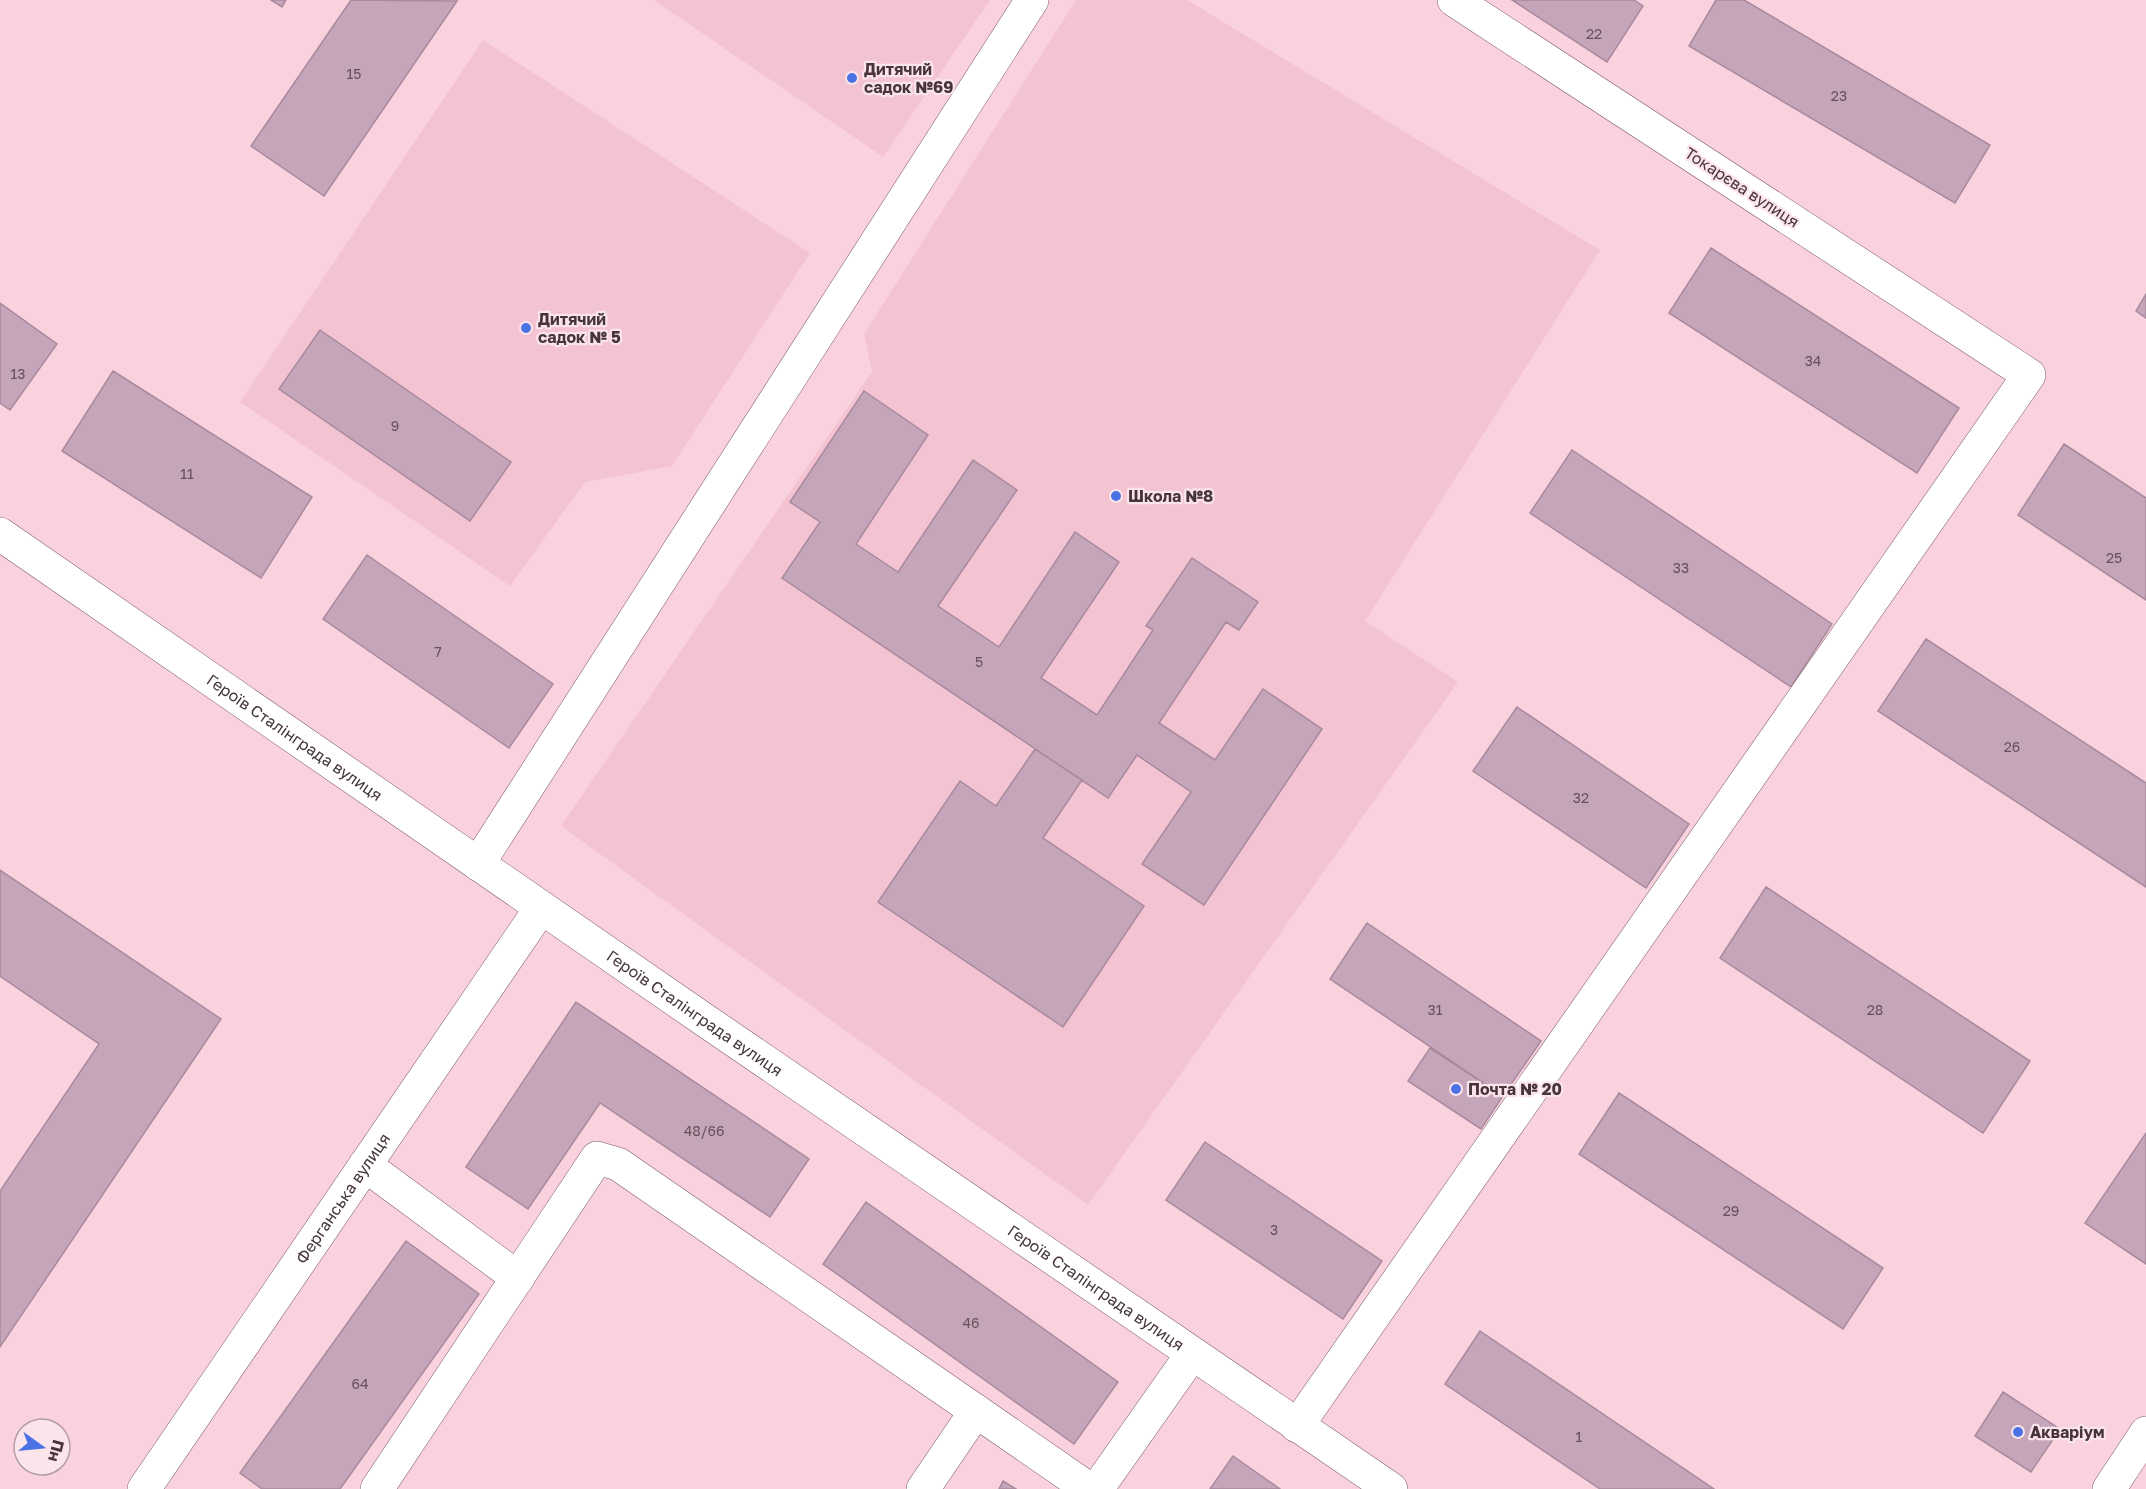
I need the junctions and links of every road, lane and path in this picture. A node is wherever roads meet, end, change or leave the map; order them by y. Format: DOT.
graph roads {
  1 [pos="1032,0"];
  2 [pos="1454,0"];
  3 [pos="0,534"];
  4 [pos="478,864"];
  5 [pos="541,908"];
  6 [pos="365,1165"];
  7 [pos="518,1278"];
  8 [pos="1192,1354"];
  9 [pos="976,1412"];
  10 [pos="1297,1426"];
  11 [pos="2146,1433"];
  12 [pos="144,1489"];
  13 [pos="377,1489"];
  14 [pos="923,1489"];
  15 [pos="1089,1489"];
  16 [pos="1097,1489"];
  17 [pos="1391,1489"];
  18 [pos="2109,1489"];
  1 -- 4 [label="main road"];
  2 -- 10 [label="main road, Токарєва вулиця"];
  3 -- 4 [label="main road, Героїв Сталінграда вулиця"];
  4 -- 5 [label="main road, Героїв Сталінграда вулиця"];
  5 -- 6 [label="main road, Ферганська вулиця"];
  5 -- 8 [label="main road, Героїв Сталінграда вулиця"];
  6 -- 7 [label="main road"];
  6 -- 12 [label="main road, Ферганська вулиця"];
  7 -- 9 [label="main road"];
  7 -- 13 [label="main road"];
  8 -- 10 [label="main road, Героїв Сталінграда вулиця"];
  8 -- 16 [label="main road"];
  9 -- 14 [label="main road"];
  9 -- 15 [label="main road"];
  10 -- 17 [label="main road, Героїв Сталінграда вулиця"];
  11 -- 18 [label="main road"];
}
